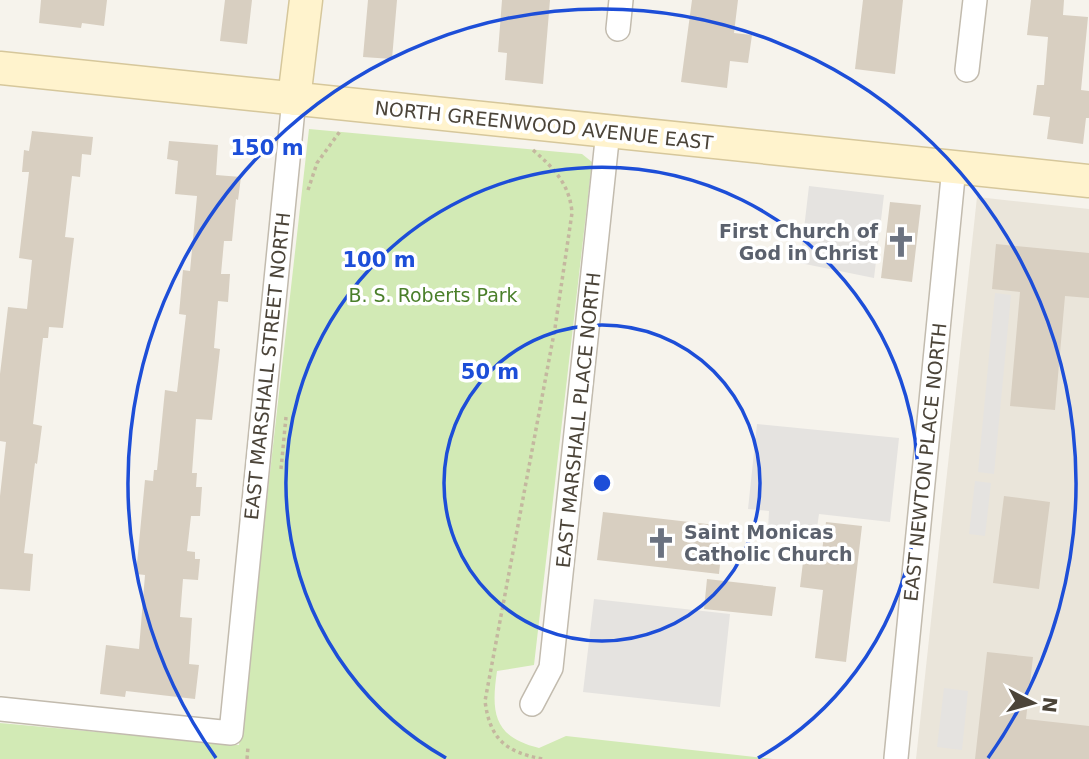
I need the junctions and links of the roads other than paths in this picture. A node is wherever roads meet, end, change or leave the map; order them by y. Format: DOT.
graph roads {
  1 [pos="306,0"];
  2 [pos="621,0"];
  3 [pos="975,0"];
  4 [pos="618,29"];
  5 [pos="0,68"];
  6 [pos="967,69"];
  7 [pos="295,99"];
  8 [pos="608,131"];
  9 [pos="954,167"];
  10 [pos="1089,181"];
  11 [pos="532,704"];
  12 [pos="0,709"];
  13 [pos="896,758"];
  1 -- 7 [label="street, EAST MARSHALL STREET NORTH"];
  2 -- 4 [label="street"];
  3 -- 6 [label="street"];
  5 -- 7 [label="street, NORTH GREENWOOD AVENUE EAST"];
  7 -- 8 [label="street, NORTH GREENWOOD AVENUE EAST"];
  7 -- 12 [label="street, EAST MARSHALL STREET NORTH"];
  8 -- 9 [label="street, NORTH GREENWOOD AVENUE EAST"];
  8 -- 11 [label="street, EAST MARSHALL PLACE NORTH"];
  9 -- 10 [label="street, NORTH GREENWOOD AVENUE EAST"];
  9 -- 13 [label="street, EAST NEWTON PLACE NORTH"];
}
